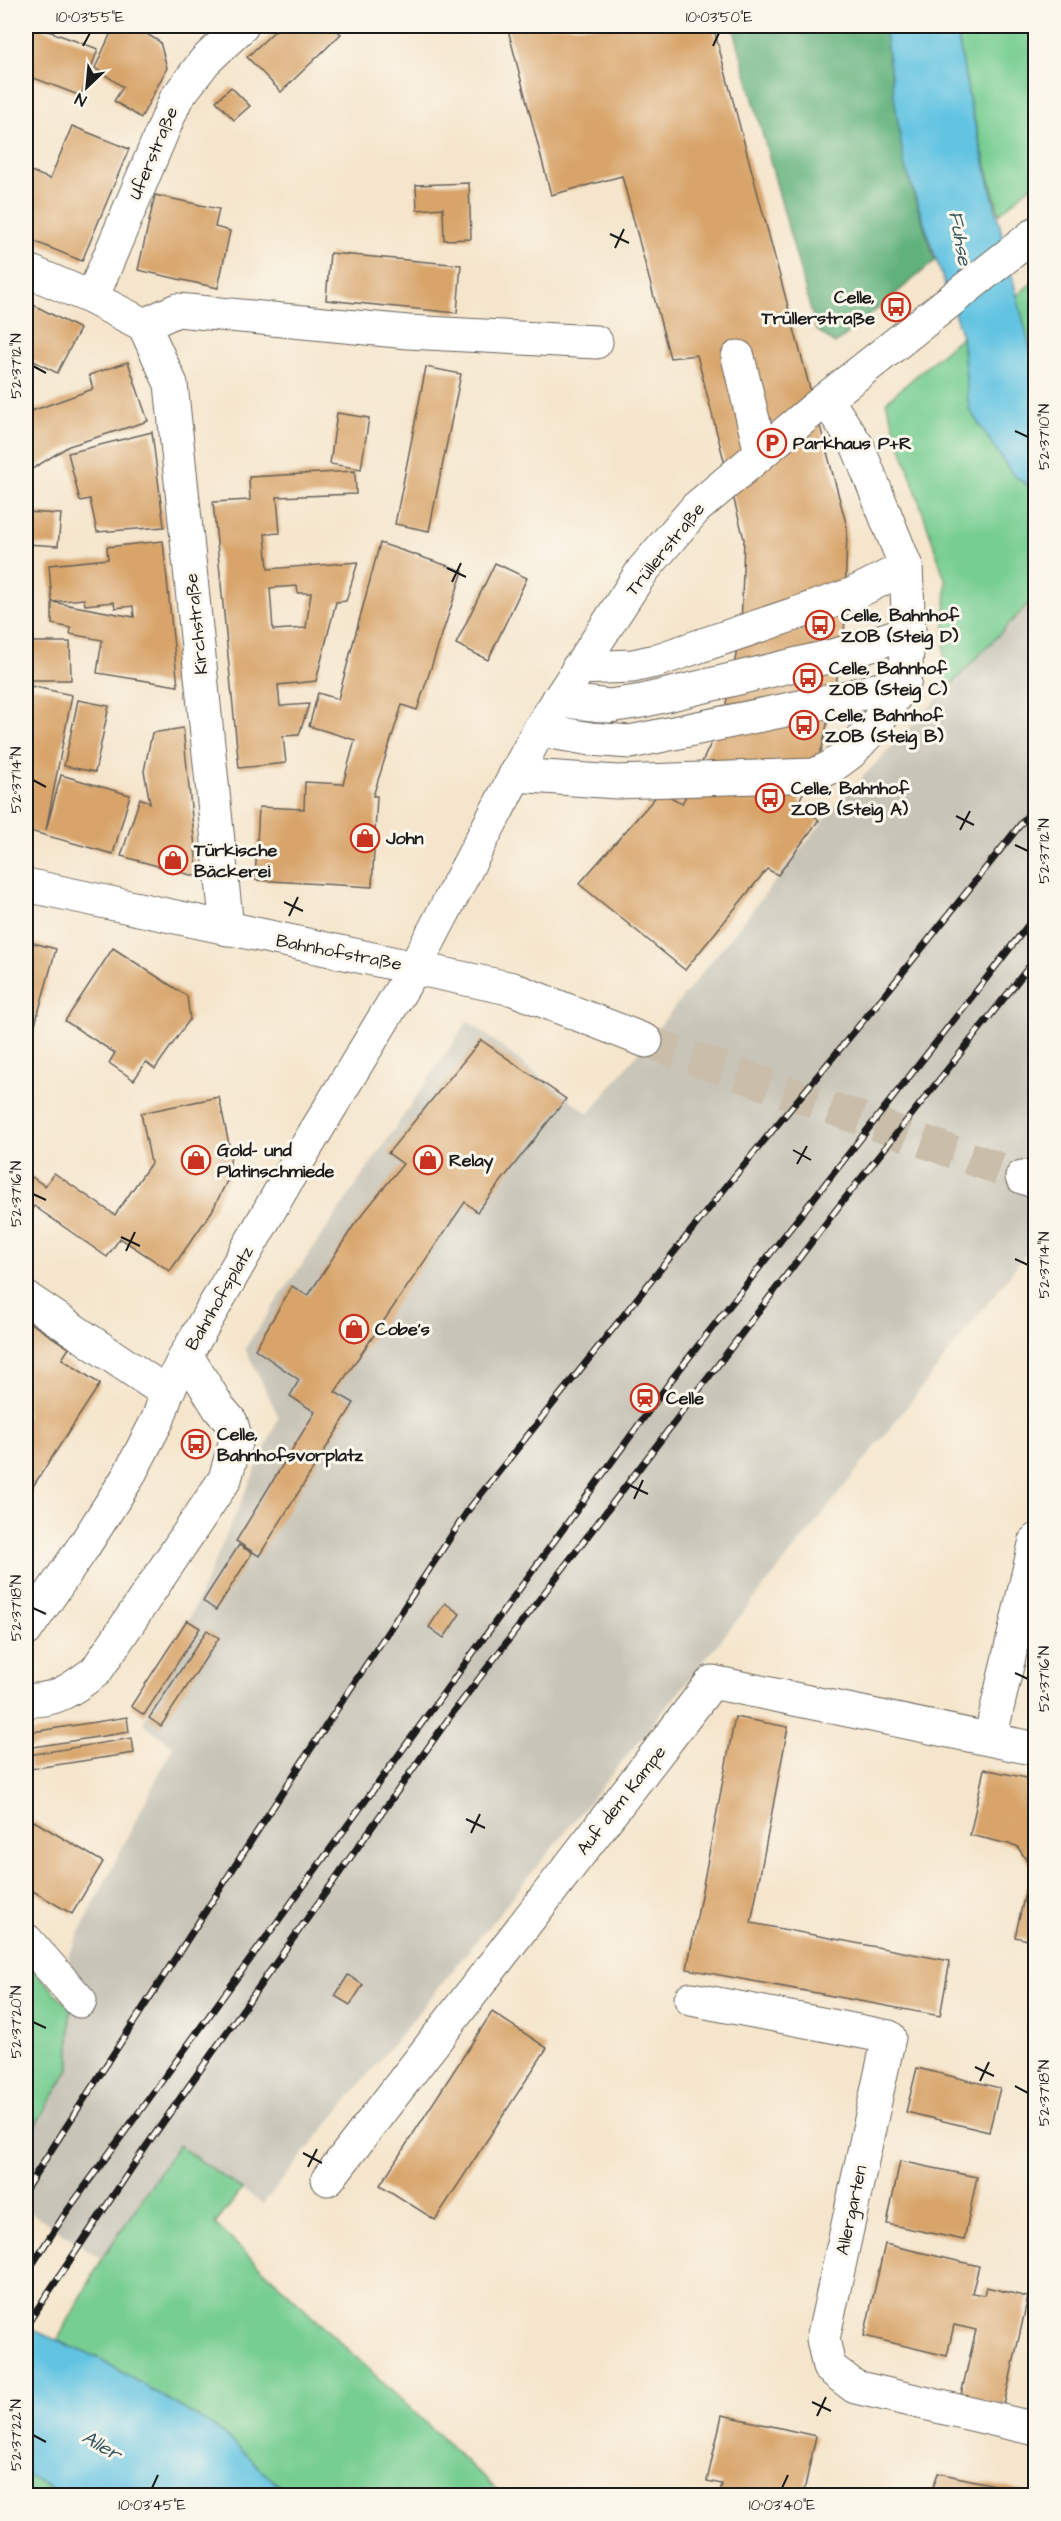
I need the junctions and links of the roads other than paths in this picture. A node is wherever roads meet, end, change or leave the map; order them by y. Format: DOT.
graph roads {
  1 [pos="242,26"];
  2 [pos="1035,233"];
  3 [pos="26,270"];
  4 [pos="92,298"];
  5 [pos="144,326"];
  6 [pos="596,342"];
  7 [pos="738,357"];
  8 [pos="826,399"];
  9 [pos="761,453"];
  10 [pos="906,567"];
  11 [pos="909,632"];
  12 [pos="578,668"];
  13 [pos="904,683"];
  14 [pos="558,700"];
  15 [pos="540,730"];
  16 [pos="515,775"];
  17 [pos="26,885"];
  18 [pos="227,929"];
  19 [pos="415,967"];
  20 [pos="646,1041"];
  21 [pos="26,1298"];
  22 [pos="186,1355"];
  23 [pos="167,1393"];
  24 [pos="1035,1540"];
  25 [pos="26,1630"];
  26 [pos="26,1700"];
  27 [pos="990,1739"];
  28 [pos="1035,1749"];
  29 [pos="26,1940"];
  30 [pos="691,1999"];
  31 [pos="80,2001"];
  32 [pos="328,2180"];
  33 [pos="1035,2429"];
  1 -- 4 [label="street, Uferstraße"];
  2 -- 8 [label="street, Trüllerstraße"];
  3 -- 4 [label="street"];
  4 -- 5 [label="street"];
  5 -- 6 [label="street"];
  5 -- 18 [label="street, Kirchstraße"];
  7 -- 9 [label="street"];
  8 -- 9 [label="street, Trüllerstraße"];
  8 -- 10 [label="street"];
  9 -- 12 [label="street, Trüllerstraße"];
  10 -- 11 [label="street"];
  10 -- 12 [label="street"];
  11 -- 13 [label="street"];
  11 -- 14 [label="street"];
  12 -- 14 [label="street, Trüllerstraße"];
  13 -- 15 [label="street"];
  13 -- 16 [label="street"];
  14 -- 15 [label="street, Trüllerstraße"];
  15 -- 16 [label="street, Trüllerstraße"];
  16 -- 19 [label="street, Trüllerstraße"];
  17 -- 18 [label="street, Bahnhofstraße"];
  18 -- 19 [label="street, Bahnhofstraße"];
  19 -- 20 [label="street, Bahnhofstraße"];
  19 -- 22 [label="street, Bahnhofsplatz"];
  21 -- 23 [label="street"];
  22 -- 23 [label="street, Bahnhofsplatz"];
  22 -- 26 [label="street"];
  23 -- 25 [label="street, Bahnhofsplatz"];
  24 -- 27 [label="street"];
  27 -- 28 [label="street, Auf dem Kampe"];
  27 -- 32 [label="street, Auf dem Kampe"];
  29 -- 31 [label="street"];
  30 -- 33 [label="street, Allergarten"];
}
